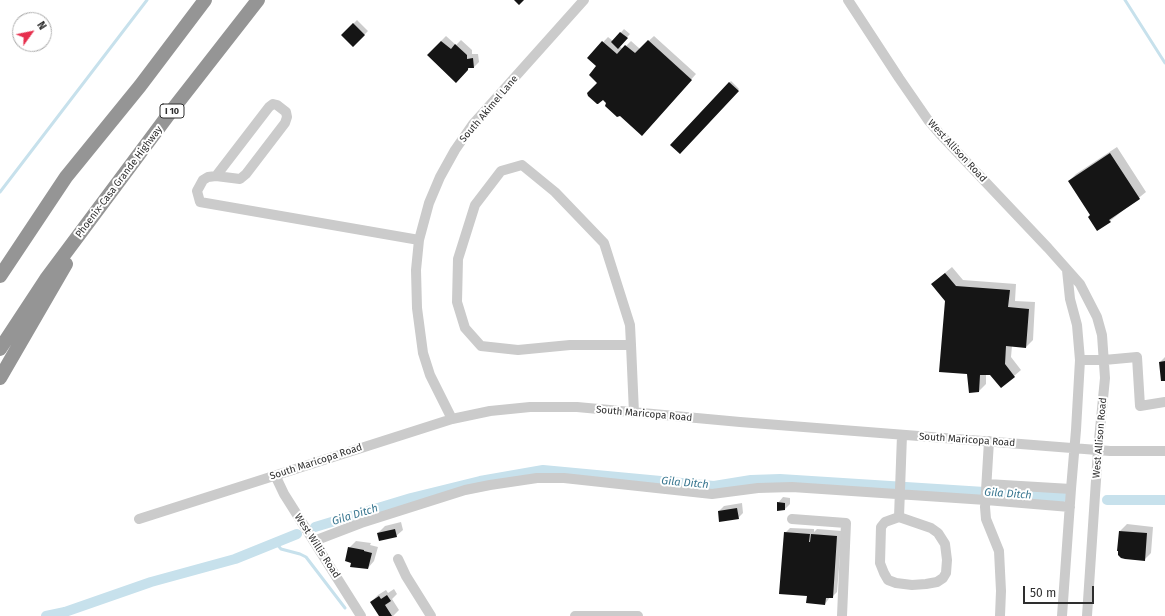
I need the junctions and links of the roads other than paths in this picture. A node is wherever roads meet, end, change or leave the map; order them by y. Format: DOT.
graph roads {
  1 [pos="205,0"];
  2 [pos="258,0"];
  3 [pos="584,0"];
  4 [pos="848,0"];
  5 [pos="216,176"];
  6 [pos="66,177"];
  7 [pos="88,224"];
  8 [pos="418,240"];
  9 [pos="0,260"];
  10 [pos="1067,270"];
  11 [pos="0,276"];
  12 [pos="631,345"];
  13 [pos="0,350"];
  14 [pos="1080,360"];
  15 [pos="1104,360"];
  16 [pos="0,378"];
  17 [pos="1165,402"];
  18 [pos="634,413"];
  19 [pos="452,419"];
  20 [pos="902,435"];
  21 [pos="989,441"];
  22 [pos="1075,448"];
  23 [pos="1098,450"];
  24 [pos="1165,451"];
  25 [pos="275,475"];
  26 [pos="987,484"];
  27 [pos="1071,489"];
  28 [pos="899,494"];
  29 [pos="986,500"];
  30 [pos="1070,507"];
  31 [pos="899,517"];
  32 [pos="139,518"];
  33 [pos="792,519"];
  34 [pos="314,541"];
  35 [pos="398,559"];
  36 [pos="361,616"];
  37 [pos="431,616"];
  38 [pos="575,616"];
  39 [pos="638,616"];
  40 [pos="842,616"];
  41 [pos="1000,616"];
  42 [pos="1062,616"];
  43 [pos="1087,616"];
  1 -- 6 [label="highway"];
  2 -- 7 [label="highway, Phoenix-Casa Grande Highway / I 10"];
  3 -- 8 [label="street, South Akimel Lane"];
  4 -- 10 [label="street, West Allison Road"];
  5 -- 5 [label="street"];
  5 -- 8 [label="street"];
  6 -- 9 [label="highway"];
  6 -- 11 [label="highway"];
  7 -- 13 [label="highway, Phoenix-Casa Grande Highway / I 10"];
  7 -- 16 [label="highway"];
  8 -- 19 [label="street, South Akimel Lane"];
  10 -- 14 [label="street"];
  10 -- 15 [label="street, West Allison Road"];
  12 -- 12 [label="street"];
  12 -- 18 [label="street"];
  14 -- 15 [label="street"];
  14 -- 22 [label="street"];
  15 -- 17 [label="street"];
  15 -- 23 [label="street, West Allison Road"];
  18 -- 19 [label="street, South Maricopa Road"];
  18 -- 20 [label="street, South Maricopa Road"];
  19 -- 25 [label="street, South Maricopa Road"];
  20 -- 21 [label="street, South Maricopa Road"];
  20 -- 28 [label="street"];
  21 -- 22 [label="street, South Maricopa Road"];
  21 -- 26 [label="street"];
  22 -- 23 [label="street, South Maricopa Road"];
  22 -- 27 [label="street"];
  23 -- 24 [label="street, South Maricopa Road"];
  23 -- 43 [label="street, West Allison Road"];
  25 -- 32 [label="street, South Maricopa Road"];
  25 -- 34 [label="street, West Willis Road"];
  26 -- 27 [label="street"];
  26 -- 29 [label="street"];
  27 -- 30 [label="street"];
  28 -- 29 [label="street"];
  28 -- 31 [label="street"];
  28 -- 34 [label="street"];
  29 -- 30 [label="street"];
  29 -- 41 [label="street"];
  30 -- 42 [label="street"];
  31 -- 31 [label="street"];
  33 -- 40 [label="street"];
  34 -- 36 [label="street, West Willis Road"];
  35 -- 37 [label="street"];
  38 -- 39 [label="street"];
}
